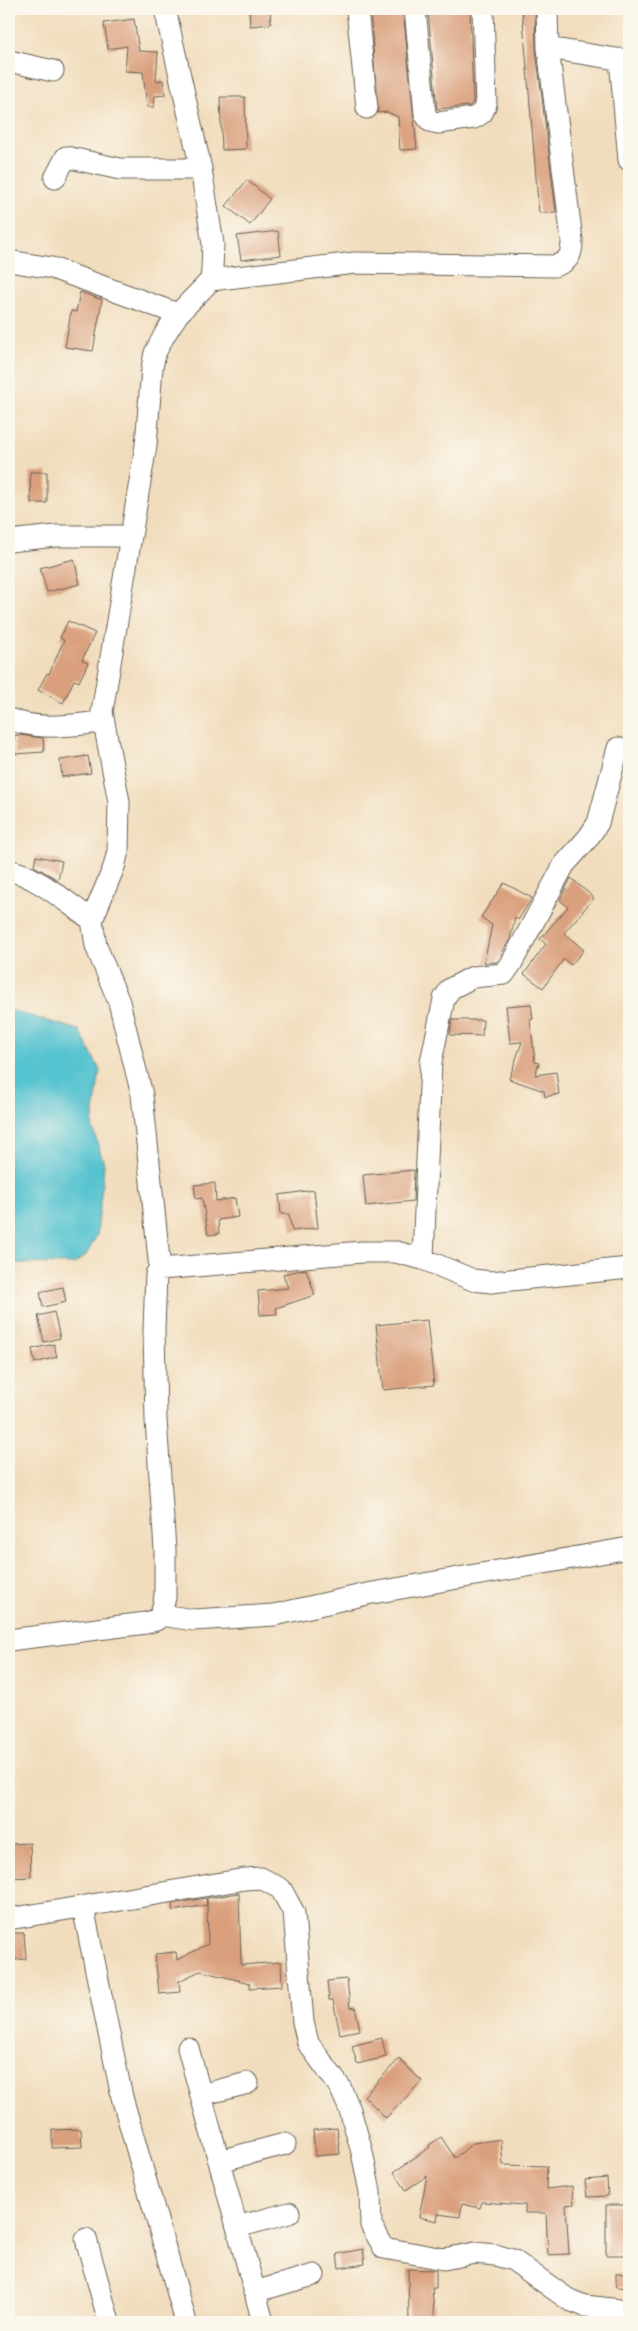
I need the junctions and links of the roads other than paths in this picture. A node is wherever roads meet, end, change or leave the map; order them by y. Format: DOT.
graph roads {
  1 [pos="165,9"];
  2 [pos="357,9"];
  3 [pos="415,9"];
  4 [pos="483,9"];
  5 [pos="547,9"];
  6 [pos="548,48"];
  7 [pos="625,60"];
  8 [pos="9,61"];
  9 [pos="53,71"];
  10 [pos="367,108"];
  11 [pos="629,160"];
  12 [pos="201,169"];
  13 [pos="55,178"];
  14 [pos="9,261"];
  15 [pos="211,280"];
  16 [pos="178,314"];
  17 [pos="130,536"];
  18 [pos="9,541"];
  19 [pos="9,720"];
  20 [pos="102,722"];
  21 [pos="618,748"];
  22 [pos="9,871"];
  23 [pos="92,920"];
  24 [pos="423,1259"];
  25 [pos="629,1268"];
  26 [pos="160,1269"];
  27 [pos="629,1548"];
  28 [pos="161,1615"];
  29 [pos="9,1640"];
  30 [pos="83,1907"];
  31 [pos="9,1919"];
  32 [pos="188,2048"];
  33 [pos="248,2083"];
  34 [pos="201,2095"];
  35 [pos="285,2144"];
  36 [pos="219,2161"];
  37 [pos="288,2213"];
  38 [pos="237,2227"];
  39 [pos="86,2239"];
  40 [pos="314,2276"];
  41 [pos="254,2292"];
  42 [pos="629,2310"];
  43 [pos="109,2322"];
  44 [pos="186,2322"];
  45 [pos="263,2322"];
  1 -- 12 [label="street"];
  2 -- 10 [label="street"];
  3 -- 4 [label="street"];
  5 -- 6 [label="street"];
  6 -- 7 [label="street"];
  6 -- 15 [label="street"];
  7 -- 11 [label="street"];
  8 -- 9 [label="street"];
  12 -- 13 [label="street"];
  12 -- 15 [label="street"];
  14 -- 16 [label="street"];
  15 -- 16 [label="street"];
  16 -- 17 [label="street"];
  17 -- 18 [label="street"];
  17 -- 20 [label="street"];
  19 -- 20 [label="street"];
  20 -- 23 [label="street"];
  21 -- 24 [label="street"];
  22 -- 23 [label="street"];
  23 -- 26 [label="street"];
  24 -- 25 [label="street"];
  24 -- 26 [label="street"];
  26 -- 28 [label="street"];
  27 -- 28 [label="street"];
  28 -- 29 [label="street"];
  30 -- 31 [label="street"];
  30 -- 42 [label="street"];
  30 -- 44 [label="street"];
  32 -- 34 [label="street"];
  33 -- 34 [label="street"];
  34 -- 36 [label="street"];
  35 -- 36 [label="street"];
  36 -- 38 [label="street"];
  37 -- 38 [label="street"];
  38 -- 41 [label="street"];
  39 -- 43 [label="street"];
  40 -- 41 [label="street"];
  41 -- 45 [label="street"];
}
